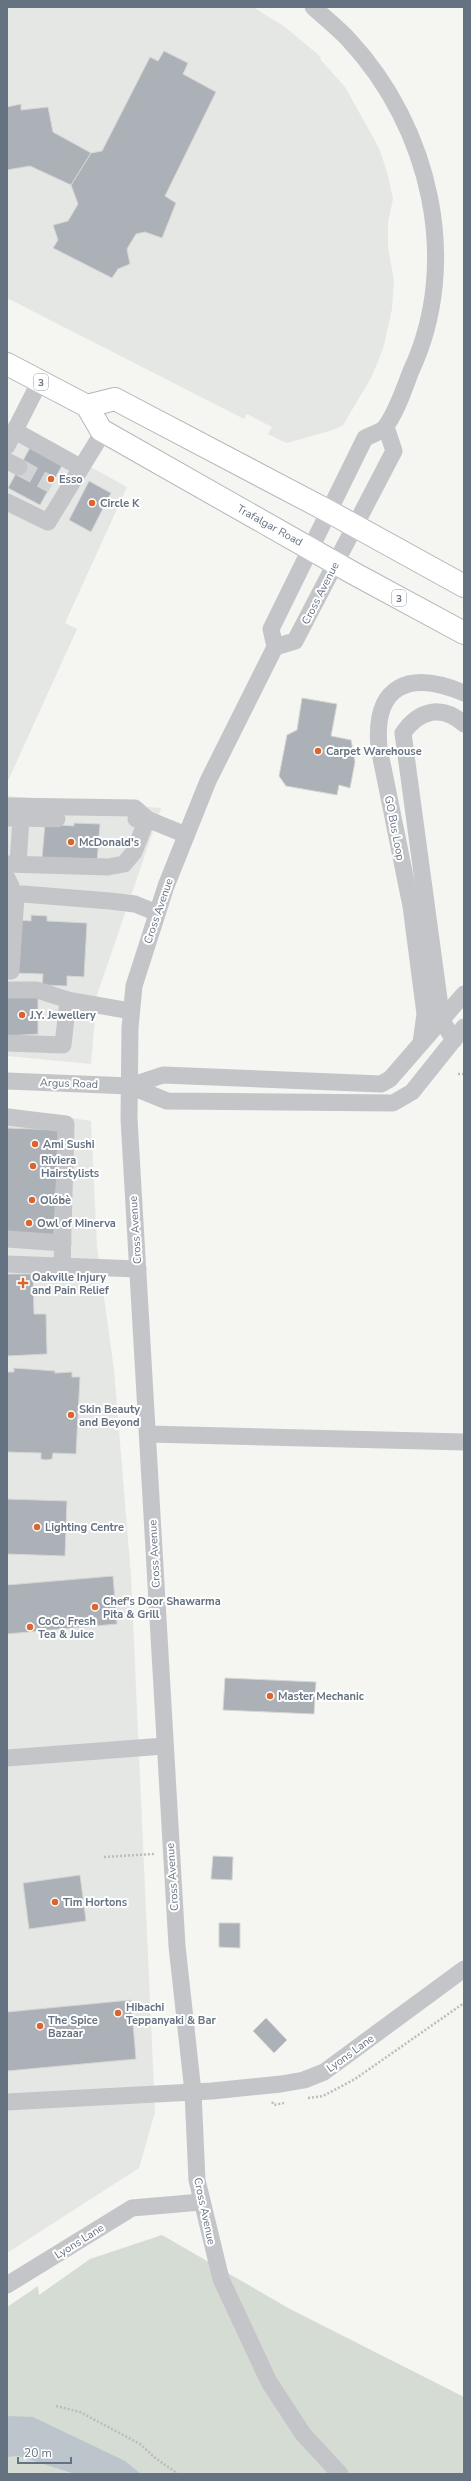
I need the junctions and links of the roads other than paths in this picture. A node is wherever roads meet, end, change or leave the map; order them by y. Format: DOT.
graph roads {
  1 [pos="313,7"];
  2 [pos="7,364"];
  3 [pos="40,381"];
  4 [pos="87,406"];
  5 [pos="386,428"];
  6 [pos="15,431"];
  7 [pos="103,432"];
  8 [pos="7,446"];
  9 [pos="80,467"];
  10 [pos="7,502"];
  11 [pos="328,511"];
  12 [pos="354,526"];
  13 [pos="310,548"];
  14 [pos="335,562"];
  15 [pos="464,586"];
  16 [pos="464,633"];
  17 [pos="274,647"];
  18 [pos="464,693"];
  19 [pos="464,724"];
  20 [pos="7,806"];
  21 [pos="14,818"];
  22 [pos="147,819"];
  23 [pos="186,835"];
  24 [pos="12,864"];
  25 [pos="7,878"];
  26 [pos="12,898"];
  27 [pos="157,913"];
  28 [pos="7,971"];
  29 [pos="7,990"];
  30 [pos="464,994"];
  31 [pos="68,1000"];
  32 [pos="131,1011"];
  33 [pos="442,1021"];
  34 [pos="459,1033"];
  35 [pos="7,1043"];
  36 [pos="422,1043"];
  37 [pos="7,1080"];
  38 [pos="130,1086"];
  39 [pos="7,1118"];
  40 [pos="7,1239"];
  41 [pos="63,1243"];
  42 [pos="7,1264"];
  43 [pos="62,1267"];
  44 [pos="138,1269"];
  45 [pos="148,1434"];
  46 [pos="464,1442"];
  47 [pos="164,1746"];
  48 [pos="7,1758"];
  49 [pos="464,1969"];
  50 [pos="193,2092"];
  51 [pos="7,2102"];
  52 [pos="201,2202"];
  53 [pos="7,2285"];
  54 [pos="340,2474"];
  1 -- 5 [label="street"];
  2 -- 3 [label="main road, 3"];
  3 -- 4 [label="main road, 3"];
  3 -- 6 [label="street"];
  4 -- 7 [label="main road, Trafalgar Road / 3"];
  4 -- 11 [label="main road"];
  5 -- 11 [label="street"];
  5 -- 12 [label="street, Cross Avenue"];
  6 -- 8 [label="street"];
  6 -- 9 [label="street"];
  7 -- 9 [label="street"];
  7 -- 13 [label="main road, Trafalgar Road / 3"];
  9 -- 10 [label="street"];
  11 -- 12 [label="main road"];
  11 -- 13 [label="street"];
  12 -- 14 [label="street, Cross Avenue"];
  12 -- 15 [label="main road"];
  13 -- 14 [label="main road, Trafalgar Road / 3"];
  13 -- 17 [label="street"];
  14 -- 16 [label="main road, Trafalgar Road / 3"];
  14 -- 17 [label="street, Cross Avenue"];
  17 -- 23 [label="street, Cross Avenue"];
  18 -- 36 [label="street, GO Bus Loop"];
  19 -- 33 [label="street"];
  20 -- 22 [label="street"];
  21 -- 22 [label="street"];
  21 -- 24 [label="street"];
  22 -- 23 [label="street"];
  22 -- 24 [label="street"];
  23 -- 27 [label="street, Cross Avenue"];
  25 -- 26 [label="street"];
  26 -- 27 [label="street"];
  26 -- 28 [label="street"];
  27 -- 32 [label="street, Cross Avenue"];
  29 -- 31 [label="street"];
  30 -- 33 [label="street"];
  31 -- 32 [label="street"];
  31 -- 35 [label="street"];
  32 -- 38 [label="street, Cross Avenue"];
  33 -- 34 [label="street"];
  33 -- 36 [label="street"];
  34 -- 38 [label="street"];
  36 -- 38 [label="street"];
  37 -- 38 [label="street, Argus Road"];
  38 -- 44 [label="street, Cross Avenue"];
  39 -- 41 [label="street"];
  40 -- 41 [label="street"];
  41 -- 43 [label="street"];
  42 -- 43 [label="street"];
  43 -- 44 [label="street"];
  44 -- 45 [label="street, Cross Avenue"];
  45 -- 46 [label="street"];
  45 -- 47 [label="street, Cross Avenue"];
  47 -- 48 [label="street"];
  47 -- 50 [label="street, Cross Avenue"];
  49 -- 50 [label="street, Lyons Lane"];
  50 -- 51 [label="street, Lyons Lane"];
  50 -- 52 [label="street, Cross Avenue"];
  52 -- 53 [label="street, Lyons Lane"];
  52 -- 54 [label="street, Cross Avenue"];
}
